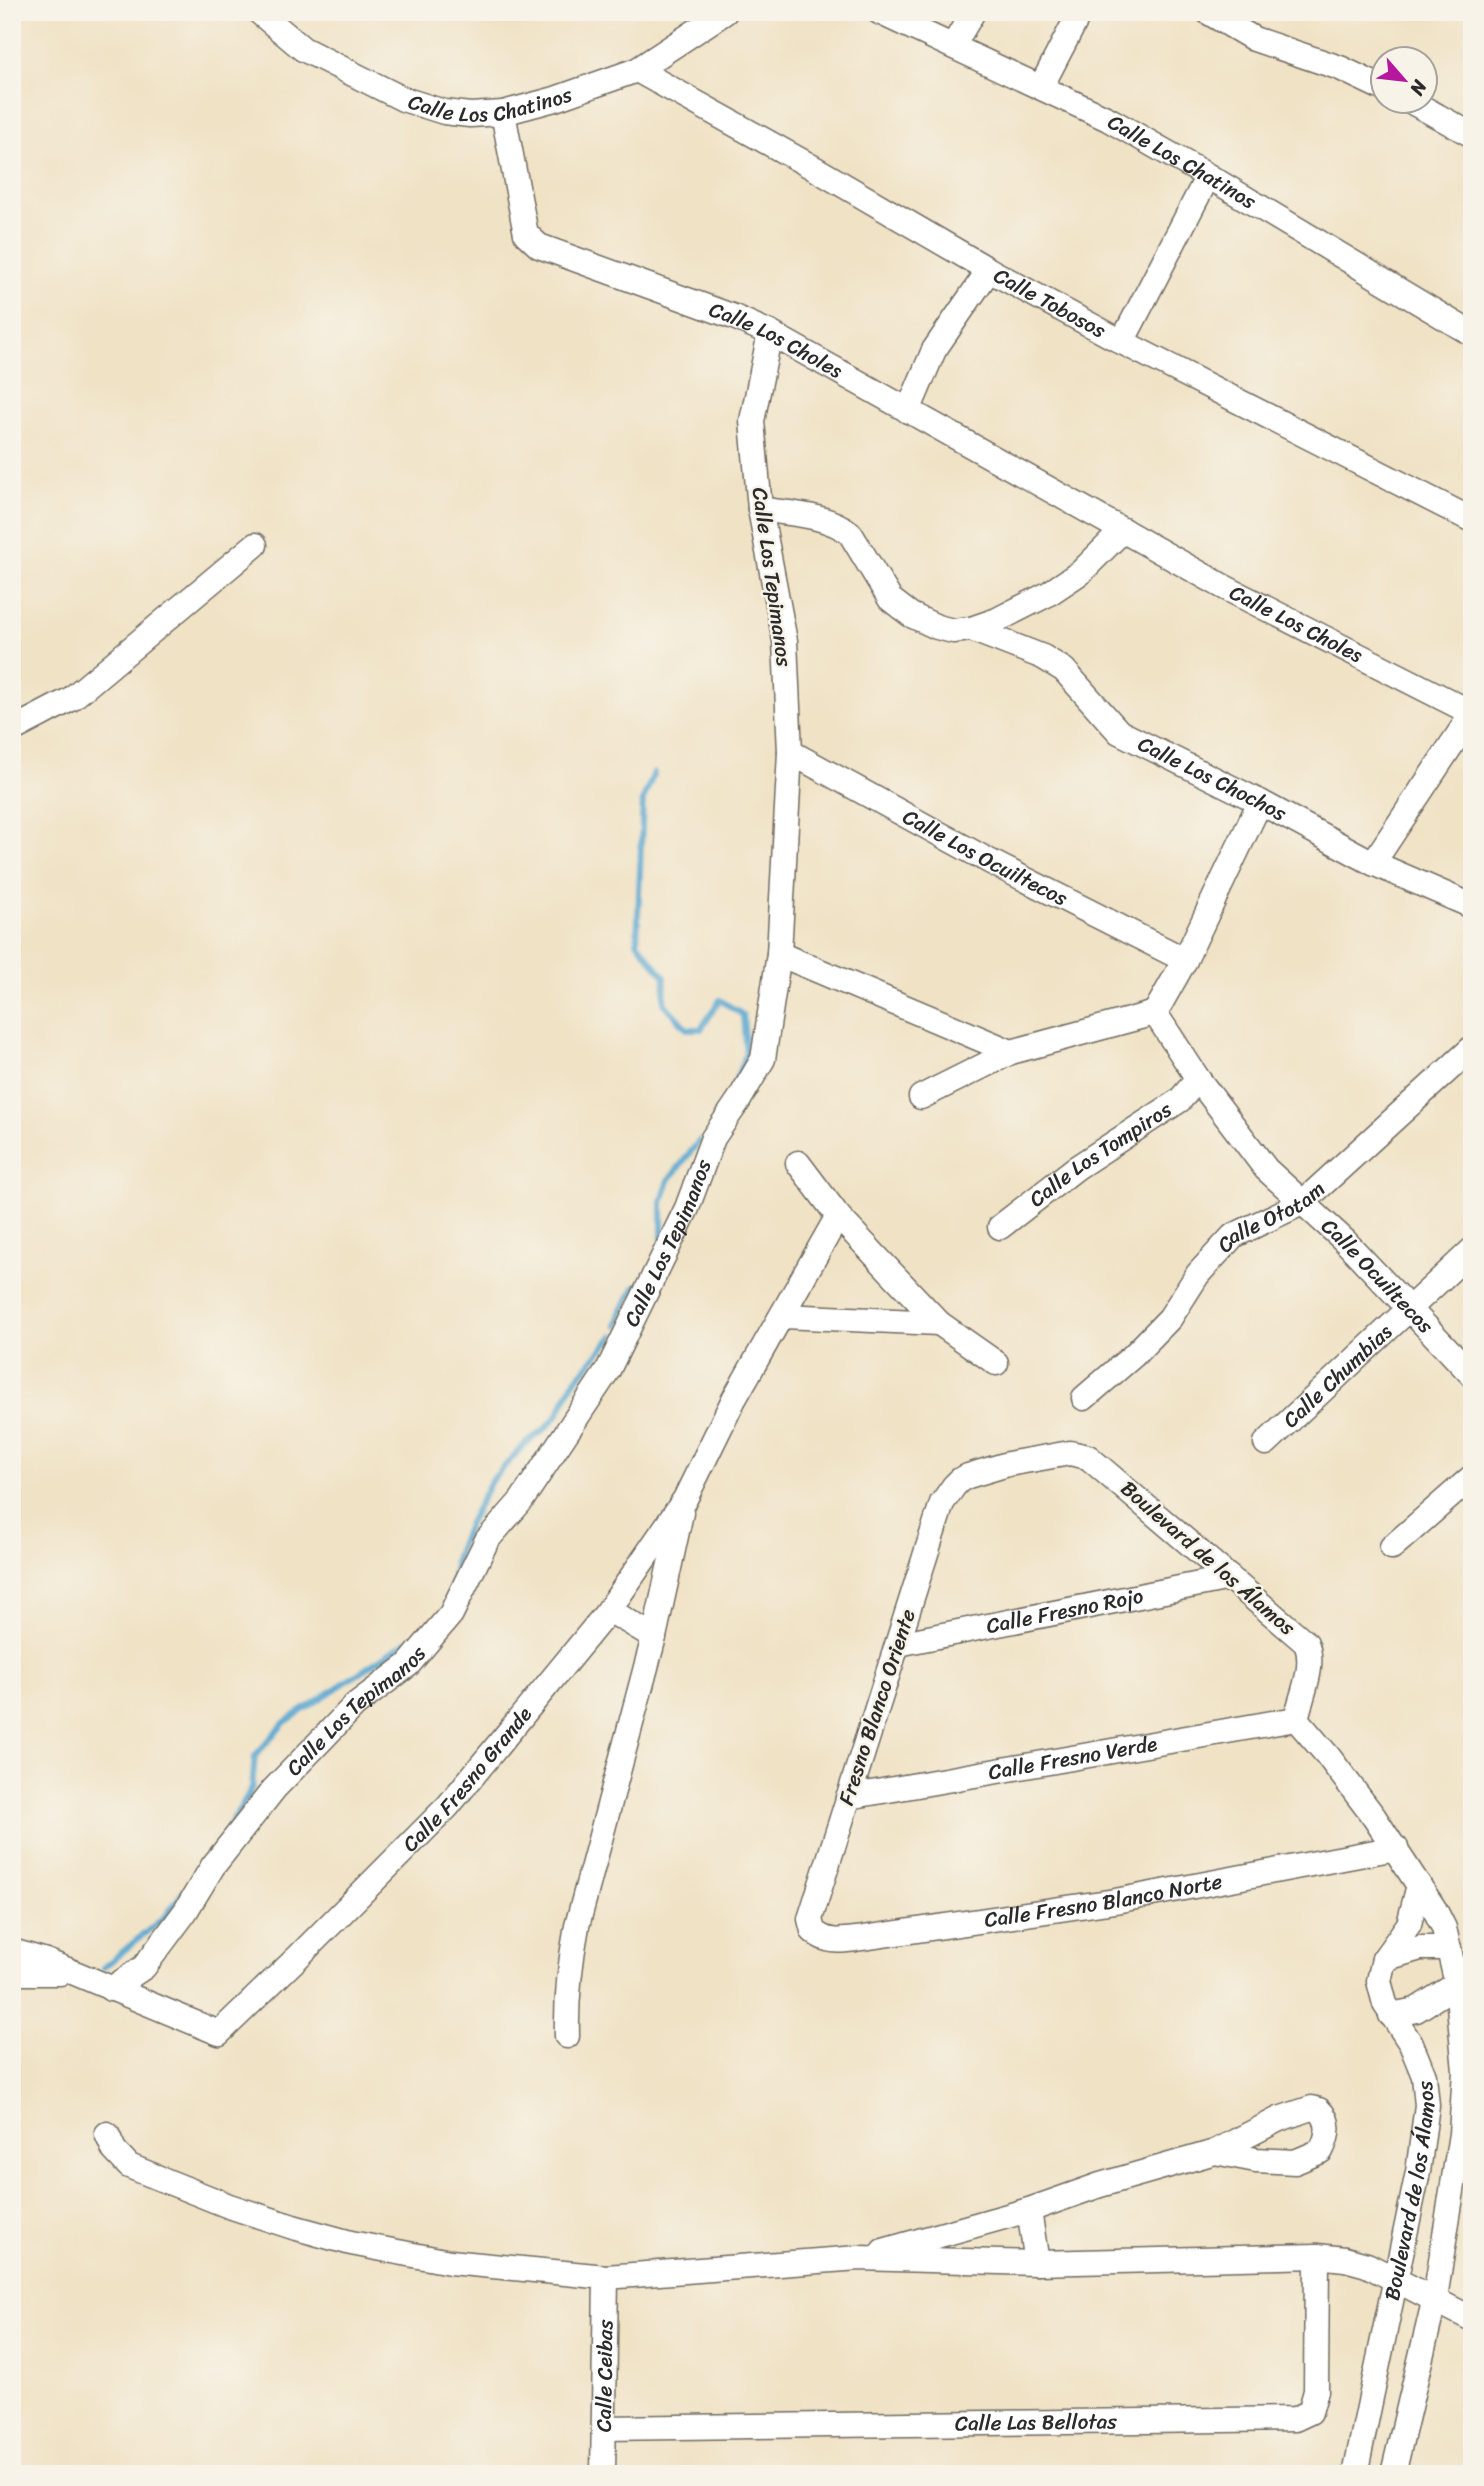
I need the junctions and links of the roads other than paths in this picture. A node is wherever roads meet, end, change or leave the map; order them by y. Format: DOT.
graph roads {
  1 [pos="259,12"];
  2 [pos="725,12"];
  3 [pos="879,12"];
  4 [pos="973,12"];
  5 [pos="1080,12"];
  6 [pos="1208,12"];
  7 [pos="953,46"];
  8 [pos="637,70"];
  9 [pos="1368,81"];
  10 [pos="1041,87"];
  11 [pos="503,113"];
  12 [pos="1437,116"];
  13 [pos="1472,135"];
  14 [pos="1208,176"];
  15 [pos="989,270"];
  16 [pos="770,333"];
  17 [pos="1472,334"];
  18 [pos="1122,342"];
  19 [pos="908,411"];
  20 [pos="760,509"];
  21 [pos="1472,520"];
  22 [pos="1123,530"];
  23 [pos="255,545"];
  24 [pos="971,629"];
  25 [pos="1472,714"];
  26 [pos="12,730"];
  27 [pos="790,752"];
  28 [pos="1260,802"];
  29 [pos="1373,863"];
  30 [pos="1472,906"];
  31 [pos="779,954"];
  32 [pos="1185,960"];
  33 [pos="1154,1013"];
  34 [pos="1472,1048"];
  35 [pos="1011,1052"];
  36 [pos="1198,1079"];
  37 [pos="921,1097"];
  38 [pos="798,1163"];
  39 [pos="1303,1203"];
  40 [pos="838,1216"];
  41 [pos="1000,1227"];
  42 [pos="1472,1250"];
  43 [pos="1409,1308"];
  44 [pos="783,1316"];
  45 [pos="939,1323"];
  46 [pos="996,1363"];
  47 [pos="1472,1375"];
  48 [pos="1084,1398"];
  49 [pos="1266,1443"];
  50 [pos="1081,1454"];
  51 [pos="1472,1477"];
  52 [pos="685,1499"];
  53 [pos="1392,1547"];
  54 [pos="1230,1578"];
  55 [pos="610,1610"];
  56 [pos="654,1637"];
  57 [pos="898,1644"];
  58 [pos="1296,1719"];
  59 [pos="848,1797"];
  60 [pos="1396,1848"];
  61 [pos="1419,1885"];
  62 [pos="813,1931"];
  63 [pos="1449,1948"];
  64 [pos="12,1951"];
  65 [pos="1384,1959"];
  66 [pos="71,1972"];
  67 [pos="12,1973"];
  68 [pos="1457,1984"];
  69 [pos="111,1989"];
  70 [pos="1391,2015"];
  71 [pos="567,2036"];
  72 [pos="107,2134"];
  73 [pos="1215,2152"];
  74 [pos="1029,2210"];
  75 [pos="1317,2256"];
  76 [pos="859,2258"];
  77 [pos="1037,2263"];
  78 [pos="606,2277"];
  79 [pos="1395,2277"];
  80 [pos="1435,2298"];
  81 [pos="1472,2319"];
  82 [pos="604,2428"];
  83 [pos="603,2474"];
  84 [pos="1355,2474"];
  85 [pos="1392,2474"];
  1 -- 11 [label="street, Calle Los Chatinos"];
  2 -- 8 [label="street, Calle Los Chatinos"];
  3 -- 7 [label="street, Calle Los Chatinos"];
  4 -- 7 [label="street"];
  5 -- 10 [label="street"];
  6 -- 9 [label="street"];
  7 -- 10 [label="street, Calle Los Chatinos"];
  8 -- 11 [label="street, Calle Los Chatinos"];
  8 -- 15 [label="street, Calle Tobosos"];
  10 -- 14 [label="street, Calle Los Chatinos"];
  11 -- 16 [label="street, Calle Los Choles"];
  12 -- 13 [label="street"];
  14 -- 17 [label="street, Calle Los Chatinos"];
  14 -- 18 [label="street"];
  15 -- 18 [label="street, Calle Tobosos"];
  15 -- 19 [label="street"];
  16 -- 19 [label="street, Calle Los Choles"];
  16 -- 20 [label="street, Calle Los Tepimanos"];
  18 -- 21 [label="street, Calle Tobosos"];
  19 -- 22 [label="street, Calle Los Choles"];
  20 -- 24 [label="street"];
  20 -- 27 [label="street, Calle Los Tepimanos"];
  22 -- 24 [label="street"];
  22 -- 25 [label="street, Calle Los Choles"];
  23 -- 26 [label="street"];
  24 -- 28 [label="street, Calle Los Chochos"];
  25 -- 29 [label="street"];
  27 -- 31 [label="street, Calle Los Tepimanos"];
  27 -- 32 [label="street, Calle Los Ocuiltecos"];
  28 -- 29 [label="street, Calle Los Chochos"];
  28 -- 32 [label="street"];
  29 -- 30 [label="street, Calle Los Chochos"];
  31 -- 35 [label="street"];
  31 -- 69 [label="street, Calle Los Tepimanos"];
  32 -- 33 [label="street"];
  33 -- 35 [label="street"];
  33 -- 36 [label="street, Calle Ocuiltecos"];
  34 -- 39 [label="street, Calle Ototam"];
  35 -- 37 [label="street"];
  36 -- 39 [label="street, Calle Ocuiltecos"];
  36 -- 41 [label="street, Calle Los Tompiros"];
  38 -- 40 [label="street"];
  39 -- 43 [label="street, Calle Ocuiltecos"];
  39 -- 48 [label="street, Calle Ototam"];
  40 -- 44 [label="street, Calle Fresno Grande"];
  40 -- 45 [label="street"];
  42 -- 43 [label="street, Calle Chumbias"];
  43 -- 47 [label="street, Calle Ocuiltecos"];
  43 -- 49 [label="street, Calle Chumbias"];
  44 -- 45 [label="street"];
  44 -- 52 [label="street, Calle Fresno Grande"];
  45 -- 46 [label="street"];
  50 -- 54 [label="street, Boulevard de los Álamos"];
  50 -- 57 [label="street, Fresno Blanco Oriente"];
  51 -- 53 [label="street"];
  52 -- 55 [label="street, Calle Fresno Grande"];
  52 -- 56 [label="street, Calle Fresno Grande"];
  54 -- 57 [label="street, Calle Fresno Rojo"];
  54 -- 58 [label="street, Boulevard de los Álamos"];
  55 -- 56 [label="street"];
  55 -- 69 [label="street, Calle Fresno Grande"];
  56 -- 71 [label="street, Calle Fresno Grande"];
  57 -- 59 [label="street, Fresno Blanco Oriente"];
  58 -- 59 [label="street, Calle Fresno Verde"];
  58 -- 60 [label="street, Boulevard de los Álamos"];
  59 -- 62 [label="street, Fresno Blanco Oriente"];
  60 -- 61 [label="street, Boulevard de los Álamos"];
  60 -- 62 [label="street, Calle Fresno Blanco Norte"];
  61 -- 63 [label="street, Boulevard de los Álamos"];
  61 -- 65 [label="street"];
  63 -- 65 [label="street"];
  63 -- 68 [label="street, Boulevard de los Álamos"];
  64 -- 66 [label="street"];
  65 -- 70 [label="street, Boulevard de los Álamos"];
  66 -- 67 [label="street"];
  66 -- 69 [label="street"];
  68 -- 70 [label="street"];
  68 -- 80 [label="street, Boulevard de los Álamos"];
  70 -- 79 [label="street, Boulevard de los Álamos"];
  72 -- 78 [label="street"];
  73 -- 74 [label="street"];
  74 -- 76 [label="street"];
  74 -- 77 [label="street"];
  75 -- 77 [label="street"];
  75 -- 79 [label="street"];
  75 -- 82 [label="street, Calle Las Bellotas"];
  76 -- 77 [label="street"];
  76 -- 78 [label="street"];
  78 -- 82 [label="street, Calle Ceibas"];
  79 -- 80 [label="street"];
  79 -- 84 [label="street, Boulevard de los Álamos"];
  80 -- 81 [label="street"];
  80 -- 85 [label="street, Boulevard de los Álamos"];
  82 -- 83 [label="street, Calle Ceibas"];
}
